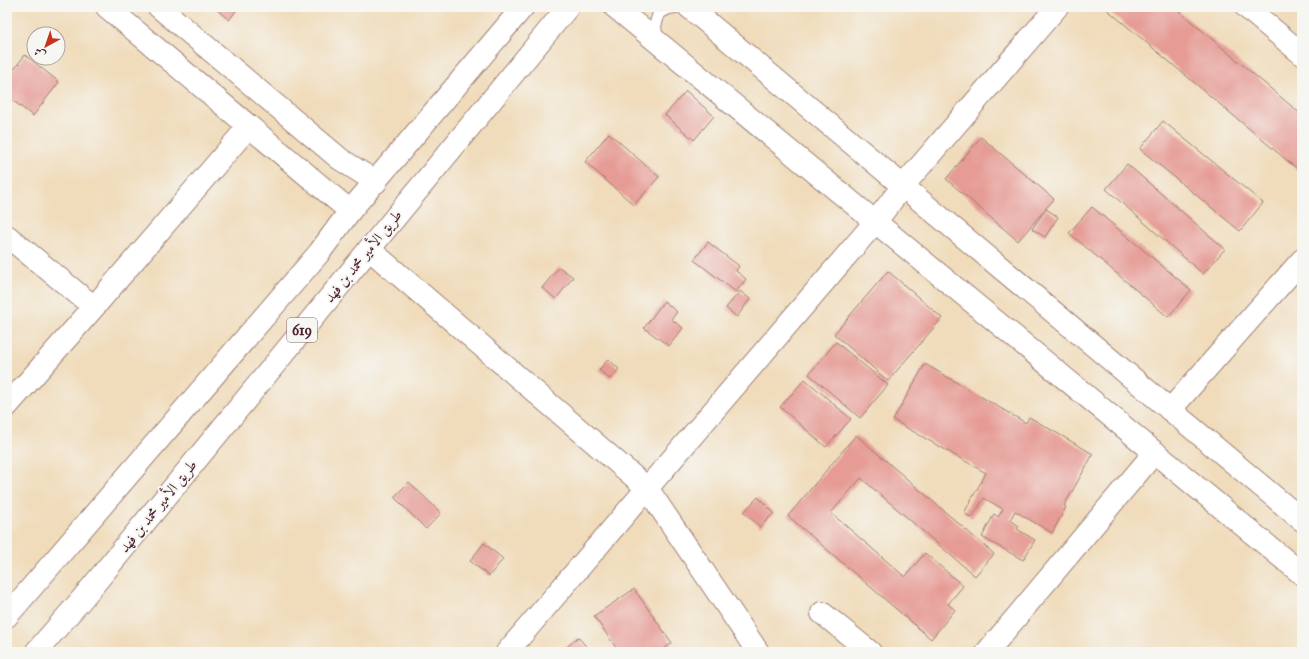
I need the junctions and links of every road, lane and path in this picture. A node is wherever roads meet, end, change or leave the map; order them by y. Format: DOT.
graph roads {
  1 [pos="107,7"];
  2 [pos="160,7"];
  3 [pos="523,7"];
  4 [pos="568,7"];
  5 [pos="616,7"];
  6 [pos="675,7"];
  7 [pos="689,7"];
  8 [pos="1057,7"];
  9 [pos="1246,7"];
  10 [pos="657,41"];
  11 [pos="1302,54"];
  12 [pos="249,126"];
  13 [pos="376,182"];
  14 [pos="903,186"];
  15 [pos="350,211"];
  16 [pos="876,221"];
  17 [pos="7,236"];
  18 [pos="369,249"];
  19 [pos="1302,260"];
  20 [pos="94,308"];
  21 [pos="7,406"];
  22 [pos="1170,410"];
  23 [pos="1155,452"];
  24 [pos="647,488"];
  25 [pos="1302,520"];
  26 [pos="1302,574"];
  27 [pos="822,614"];
  28 [pos="7,616"];
  29 [pos="36,652"];
  30 [pos="507,652"];
  31 [pos="758,652"];
  32 [pos="870,652"];
  33 [pos="987,652"];
  1 -- 12 [label="main road"];
  2 -- 13 [label="main road"];
  3 -- 13 [label="main road, 619"];
  4 -- 18 [label="main road, طريق الأمير محمد بن فهد / 619"];
  5 -- 10 [label="main road"];
  6 -- 10 [label="lane"];
  7 -- 14 [label="main road"];
  8 -- 14 [label="main road"];
  9 -- 11 [label="main road"];
  10 -- 16 [label="main road"];
  12 -- 15 [label="main road"];
  12 -- 20 [label="main road"];
  13 -- 15 [label="main road, 619"];
  14 -- 16 [label="main road"];
  14 -- 22 [label="main road"];
  15 -- 28 [label="main road, 619"];
  16 -- 23 [label="main road"];
  16 -- 24 [label="main road"];
  17 -- 20 [label="main road"];
  18 -- 24 [label="main road"];
  18 -- 29 [label="main road, طريق الأمير محمد بن فهد / 619"];
  19 -- 22 [label="main road"];
  20 -- 21 [label="main road"];
  22 -- 25 [label="main road"];
  23 -- 26 [label="main road"];
  23 -- 33 [label="main road"];
  24 -- 30 [label="main road"];
  24 -- 31 [label="main road"];
  27 -- 32 [label="main road"];
}
